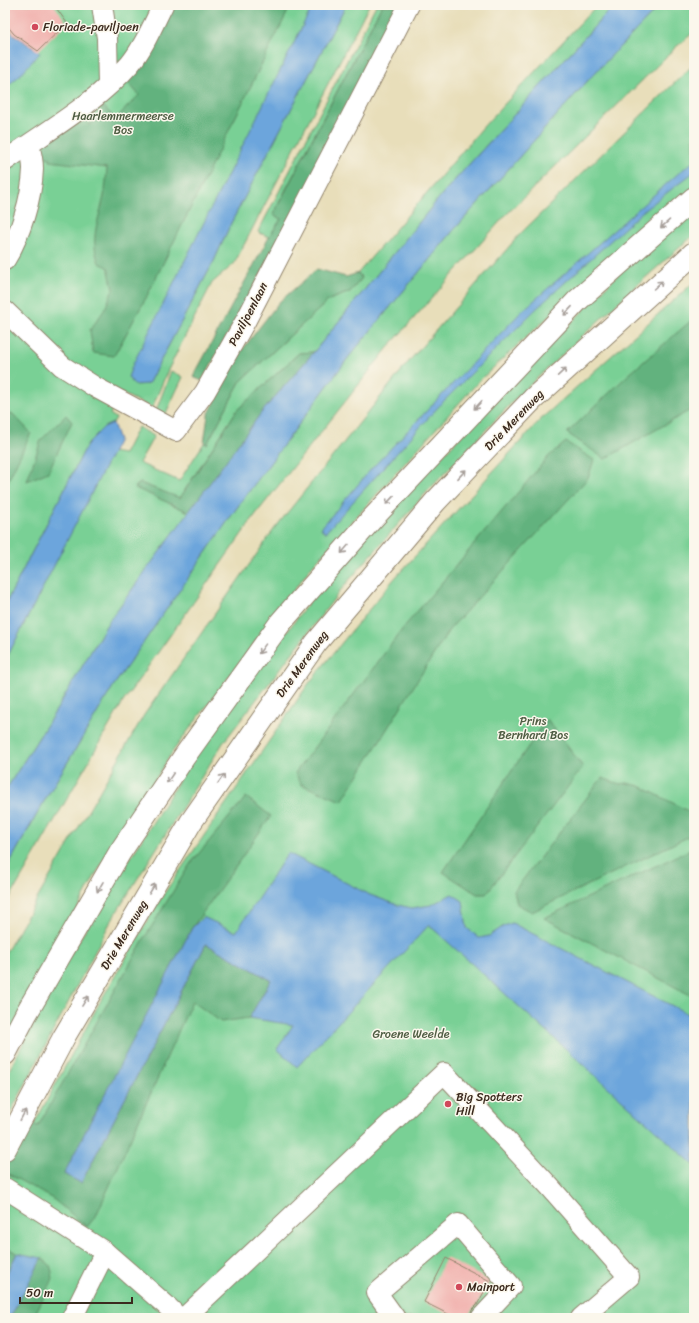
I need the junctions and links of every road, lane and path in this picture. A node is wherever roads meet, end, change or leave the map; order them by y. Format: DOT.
graph roads {
  1 [pos="102,5"];
  2 [pos="163,5"];
  3 [pos="409,5"];
  4 [pos="108,86"];
  5 [pos="29,145"];
  6 [pos="5,161"];
  7 [pos="694,198"];
  8 [pos="694,252"];
  9 [pos="5,260"];
  10 [pos="5,311"];
  11 [pos="5,1054"];
  12 [pos="5,1149"];
  13 [pos="5,1188"];
  14 [pos="104,1252"];
  15 [pos="72,1318"];
  16 [pos="179,1318"];
  17 [pos="184,1318"];
  18 [pos="395,1318"];
  19 [pos="481,1318"];
  20 [pos="581,1318"];
  1 -- 4 [label="street"];
  2 -- 4 [label="street"];
  3 -- 10 [label="street, Paviljoenlaan"];
  4 -- 5 [label="street"];
  5 -- 6 [label="street"];
  5 -- 9 [label="street"];
  7 -- 11 [label="highway, one-way"];
  12 -- 8 [label="highway, Drie Merenweg, one-way"];
  13 -- 14 [label="street"];
  14 -- 15 [label="street"];
  14 -- 16 [label="street"];
  17 -- 20 [label="street"];
  18 -- 19 [label="street"];
}
